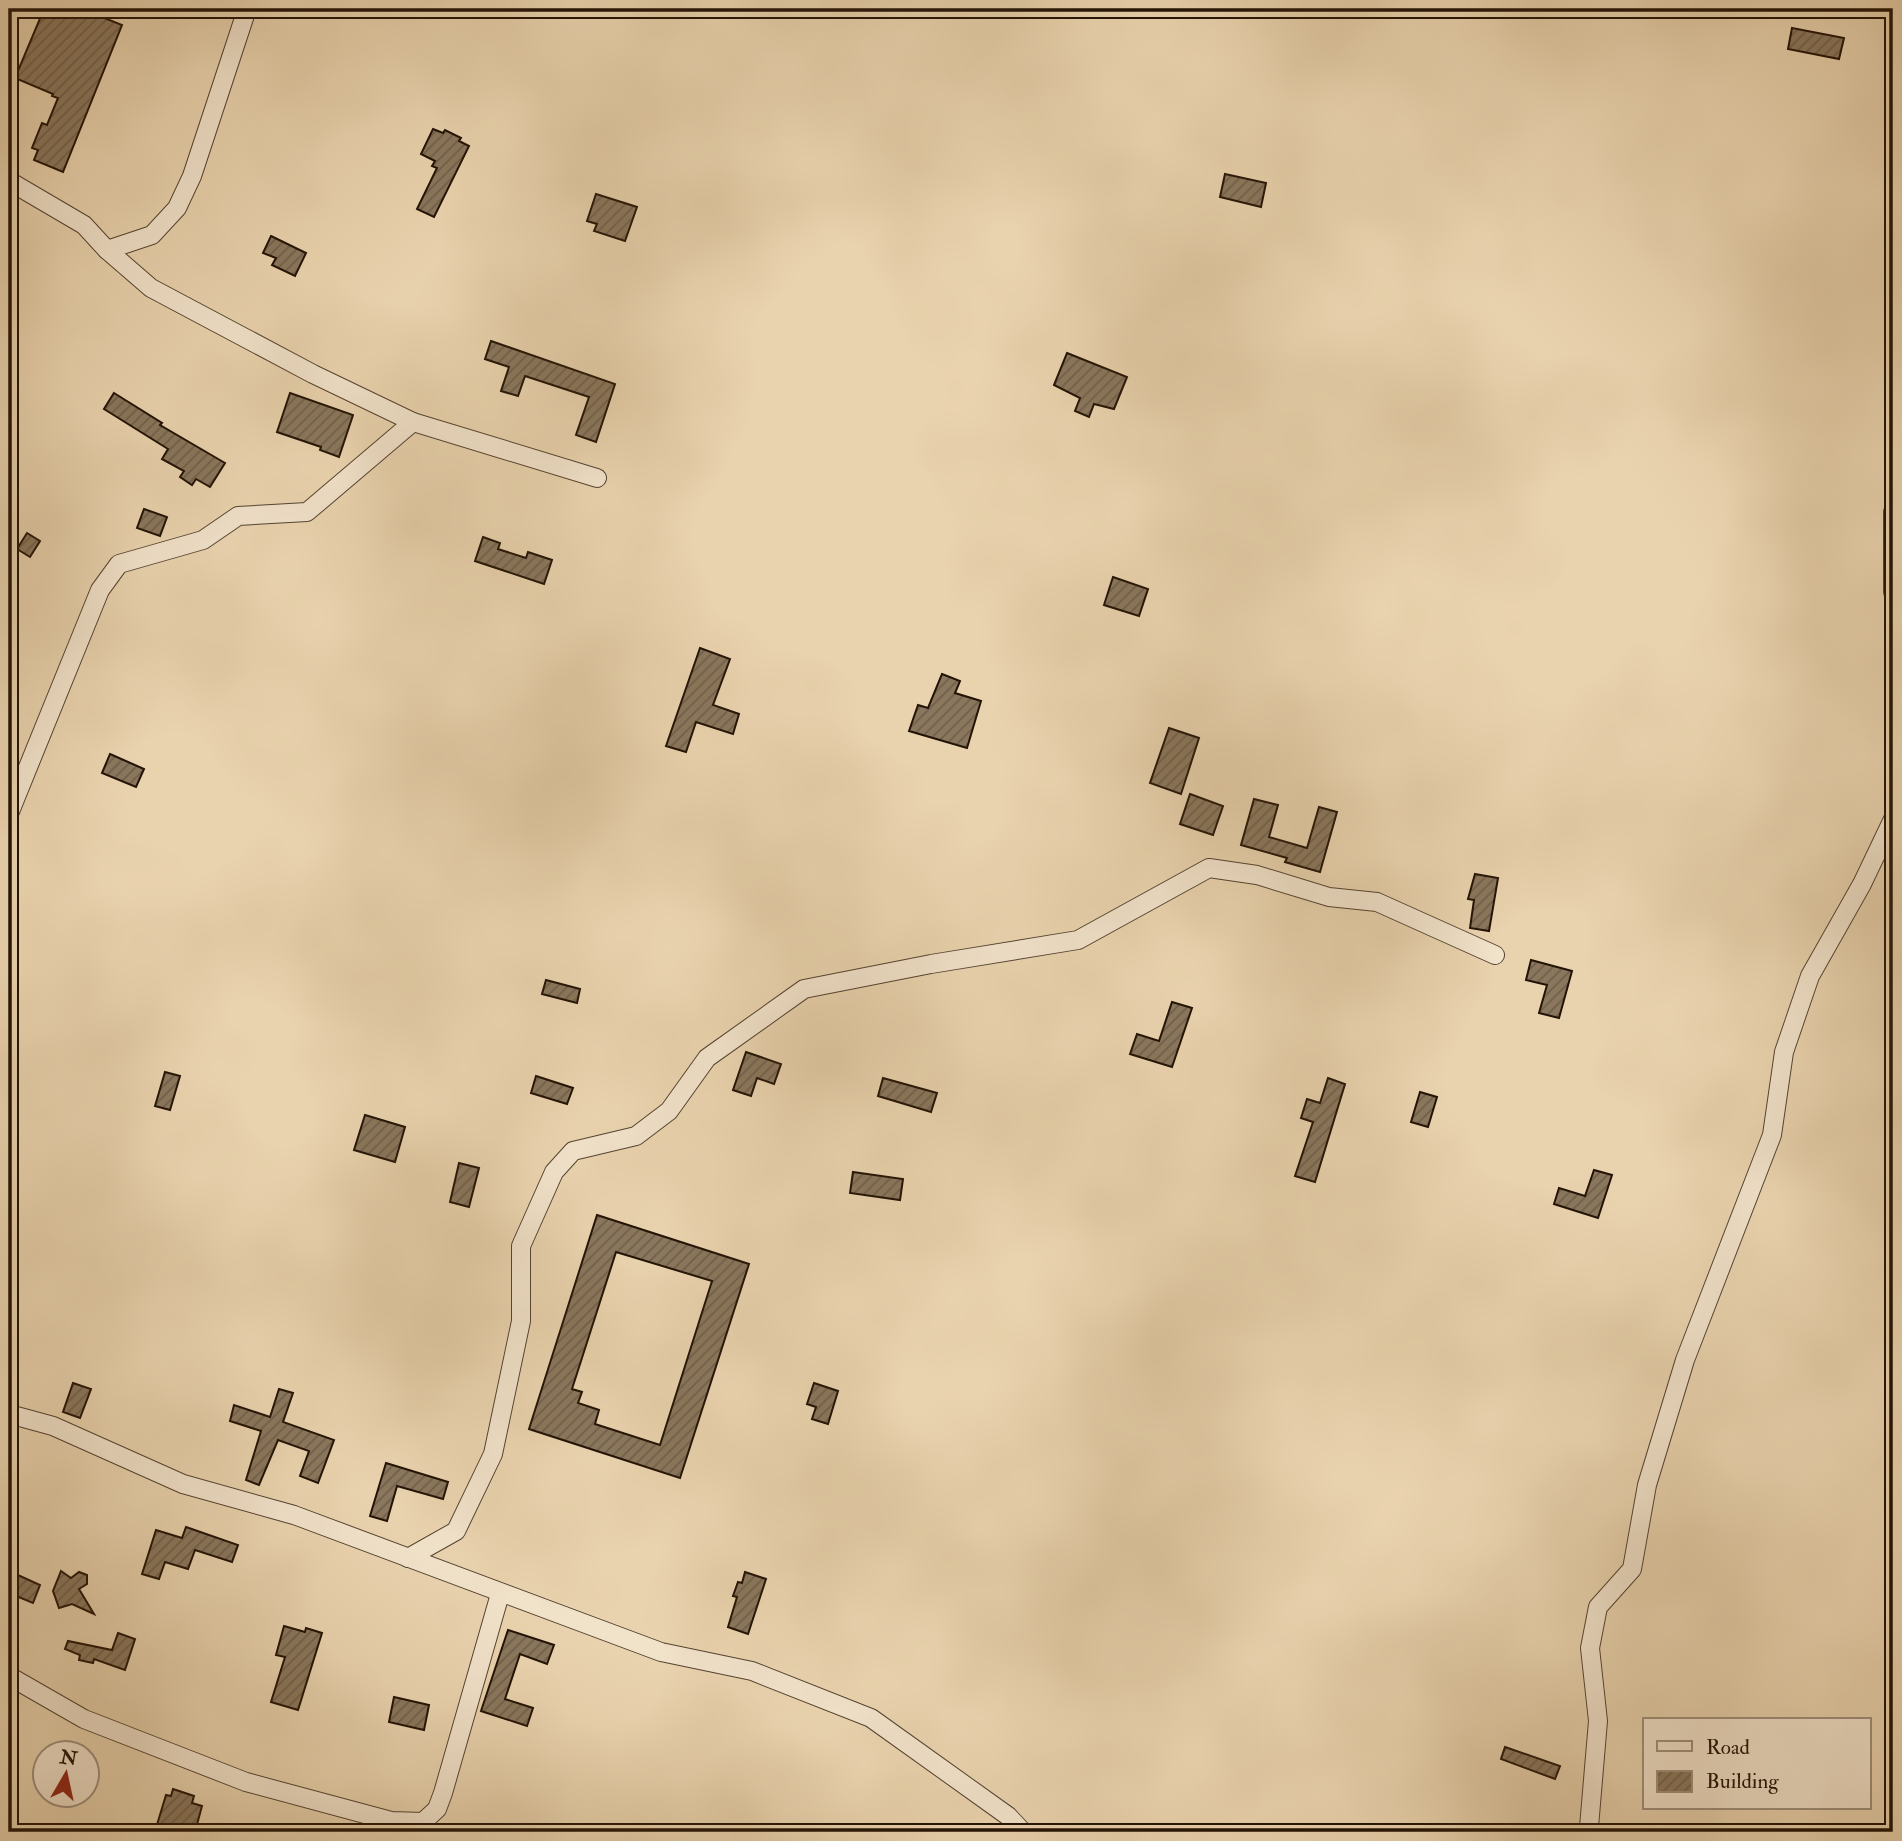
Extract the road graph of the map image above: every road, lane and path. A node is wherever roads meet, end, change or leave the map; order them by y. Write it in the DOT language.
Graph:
graph roads {
  1 [pos="247,9"];
  2 [pos="9,181"];
  3 [pos="107,250"];
  4 [pos="413,422"];
  5 [pos="597,478"];
  6 [pos="1893,512"];
  7 [pos="1893,592"];
  8 [pos="9,814"];
  9 [pos="1893,819"];
  10 [pos="1495,955"];
  11 [pos="9,1414"];
  12 [pos="408,1558"];
  13 [pos="500,1594"];
  14 [pos="9,1676"];
  15 [pos="392,1827"];
  16 [pos="1023,1832"];
  17 [pos="1590,1832"];
  1 -- 3 [label="street"];
  2 -- 3 [label="street"];
  3 -- 4 [label="street"];
  4 -- 5 [label="street"];
  4 -- 8 [label="street"];
  6 -- 7 [label="street"];
  9 -- 17 [label="street"];
  10 -- 12 [label="street"];
  11 -- 12 [label="street"];
  12 -- 13 [label="street"];
  13 -- 15 [label="street"];
  13 -- 16 [label="street"];
  14 -- 15 [label="street"];
}
